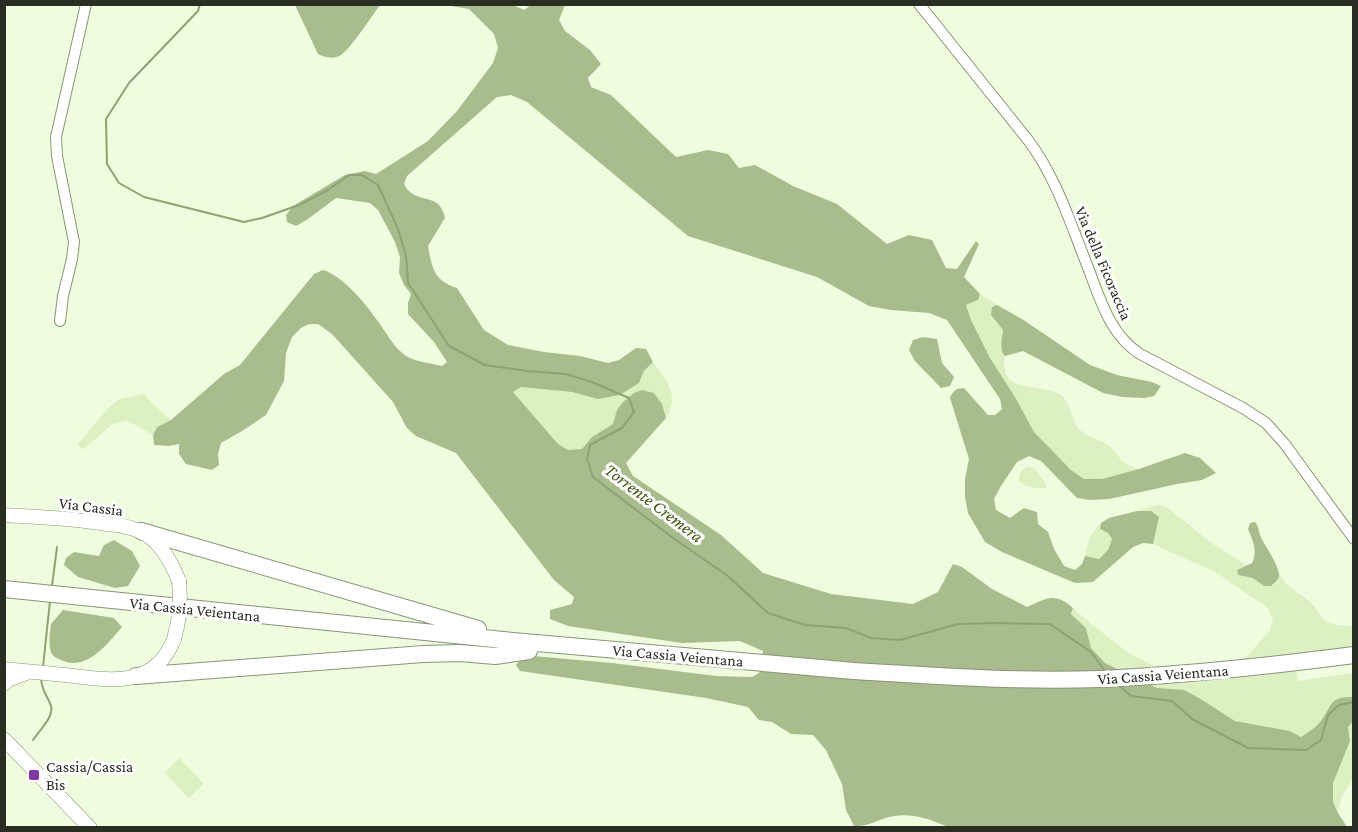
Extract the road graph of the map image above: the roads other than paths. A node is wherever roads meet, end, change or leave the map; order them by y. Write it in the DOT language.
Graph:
graph roads {
  1 [pos="86,4"];
  2 [pos="919,4"];
  3 [pos="60,321"];
  4 [pos="4,515"];
  5 [pos="141,531"];
  6 [pos="1353,539"];
  7 [pos="4,589"];
  8 [pos="45,598"];
  9 [pos="4,599"];
  10 [pos="64,600"];
  11 [pos="571,646"];
  12 [pos="529,651"];
  13 [pos="1353,655"];
  14 [pos="1353,664"];
  15 [pos="753,667"];
  16 [pos="1295,667"];
  17 [pos="4,669"];
  18 [pos="39,672"];
  19 [pos="136,676"];
  20 [pos="4,684"];
  21 [pos="7,739"];
  22 [pos="90,828"];
  1 -- 3 [label="street"];
  2 -- 6 [label="street, Via della Ficoraccia"];
  4 -- 5 [label="main road, Via Cassia"];
  5 -- 11 [label="highway"];
  5 -- 19 [label="main road, Via Cassia, bridge"];
  7 -- 8 [label="highway, Via Cassia Veientana"];
  8 -- 9 [label="highway, Via Cassia Veientana"];
  8 -- 10 [label="highway, Via Cassia Veientana"];
  10 -- 11 [label="highway, Via Cassia Veientana"];
  10 -- 12 [label="highway, Via Cassia Veientana"];
  11 -- 15 [label="highway, Via Cassia Veientana"];
  12 -- 15 [label="highway, Via Cassia Veientana"];
  12 -- 19 [label="highway"];
  13 -- 16 [label="highway, Via Cassia Veientana"];
  14 -- 16 [label="highway, Via Cassia Veientana"];
  15 -- 16 [label="highway, Via Cassia Veientana"];
  17 -- 18 [label="main road, Via Cassia"];
  18 -- 19 [label="main road, Via Cassia"];
  18 -- 20 [label="main road"];
  21 -- 22 [label="main road"];
}
